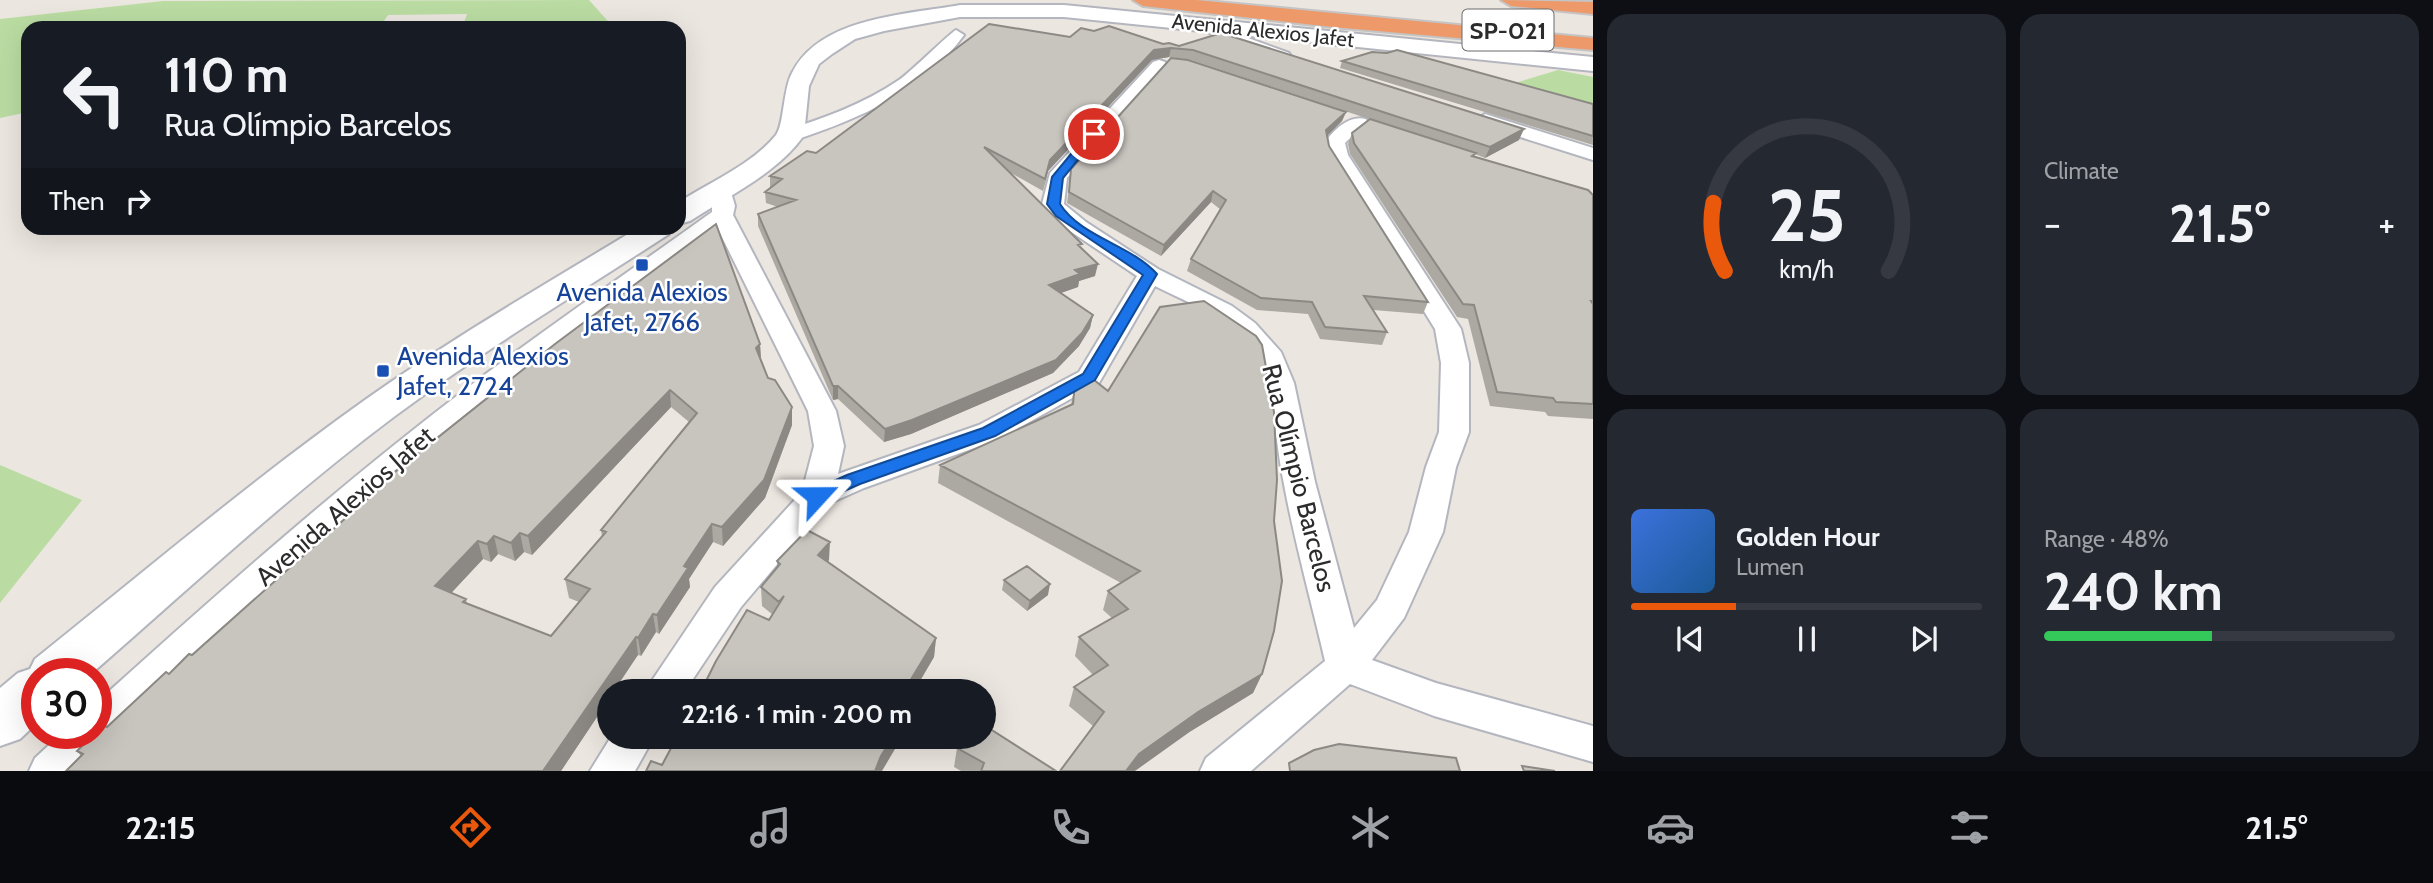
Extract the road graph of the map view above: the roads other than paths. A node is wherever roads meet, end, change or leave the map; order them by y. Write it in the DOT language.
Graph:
graph roads {
  1 [pos="1143,0"];
  2 [pos="1223,0"];
  3 [pos="1503,5"];
  4 [pos="1593,8"];
  5 [pos="1593,19"];
  6 [pos="956,35"];
  7 [pos="1260,38"];
  8 [pos="1593,38"];
  9 [pos="1593,44"];
  10 [pos="1303,64"];
  11 [pos="1593,64"];
  12 [pos="1159,65"];
  13 [pos="1470,116"];
  14 [pos="1359,123"];
  15 [pos="791,135"];
  16 [pos="1593,154"];
  17 [pos="722,202"];
  18 [pos="686,213"];
  19 [pos="686,230"];
  20 [pos="647,235"];
  21 [pos="680,235"];
  22 [pos="1150,274"];
  23 [pos="817,496"];
  24 [pos="73,658"];
  25 [pos="1345,666"];
  26 [pos="672,679"];
  27 [pos="21,703"];
  28 [pos="112,713"];
  29 [pos="0,722"];
  30 [pos="1593,744"];
  31 [pos="73,749"];
  32 [pos="626,749"];
  33 [pos="50,771"];
  34 [pos="611,771"];
  35 [pos="1221,771"];
  1 -- 9 [label="highway"];
  2 -- 8 [label="highway, SP-021"];
  3 -- 4 [label="highway"];
  3 -- 5 [label="highway, SP-021"];
  6 -- 15 [label="street, Avenida Alexios Jafet"];
  7 -- 10 [label="street"];
  7 -- 11 [label="main road, Avenida Alexios Jafet"];
  7 -- 15 [label="main road, Avenida Alexios Jafet"];
  12 -- 22 [label="street, Rua Olímpio Barcelos"];
  13 -- 16 [label="street"];
  14 -- 25 [label="street"];
  15 -- 17 [label="main road, Avenida Alexios Jafet"];
  17 -- 18 [label="main road, Avenida Alexios Jafet"];
  17 -- 19 [label="street, Avenida Alexios Jafet"];
  17 -- 23 [label="street"];
  20 -- 24 [label="main road, Avenida Alexios Jafet"];
  21 -- 28 [label="street, Avenida Alexios Jafet"];
  22 -- 23 [label="street"];
  22 -- 25 [label="street, Rua Olímpio Barcelos"];
  23 -- 26 [label="street"];
  25 -- 30 [label="street"];
  25 -- 35 [label="street"];
  27 -- 29 [label="main road"];
  31 -- 33 [label="street"];
  32 -- 34 [label="street"];
}
